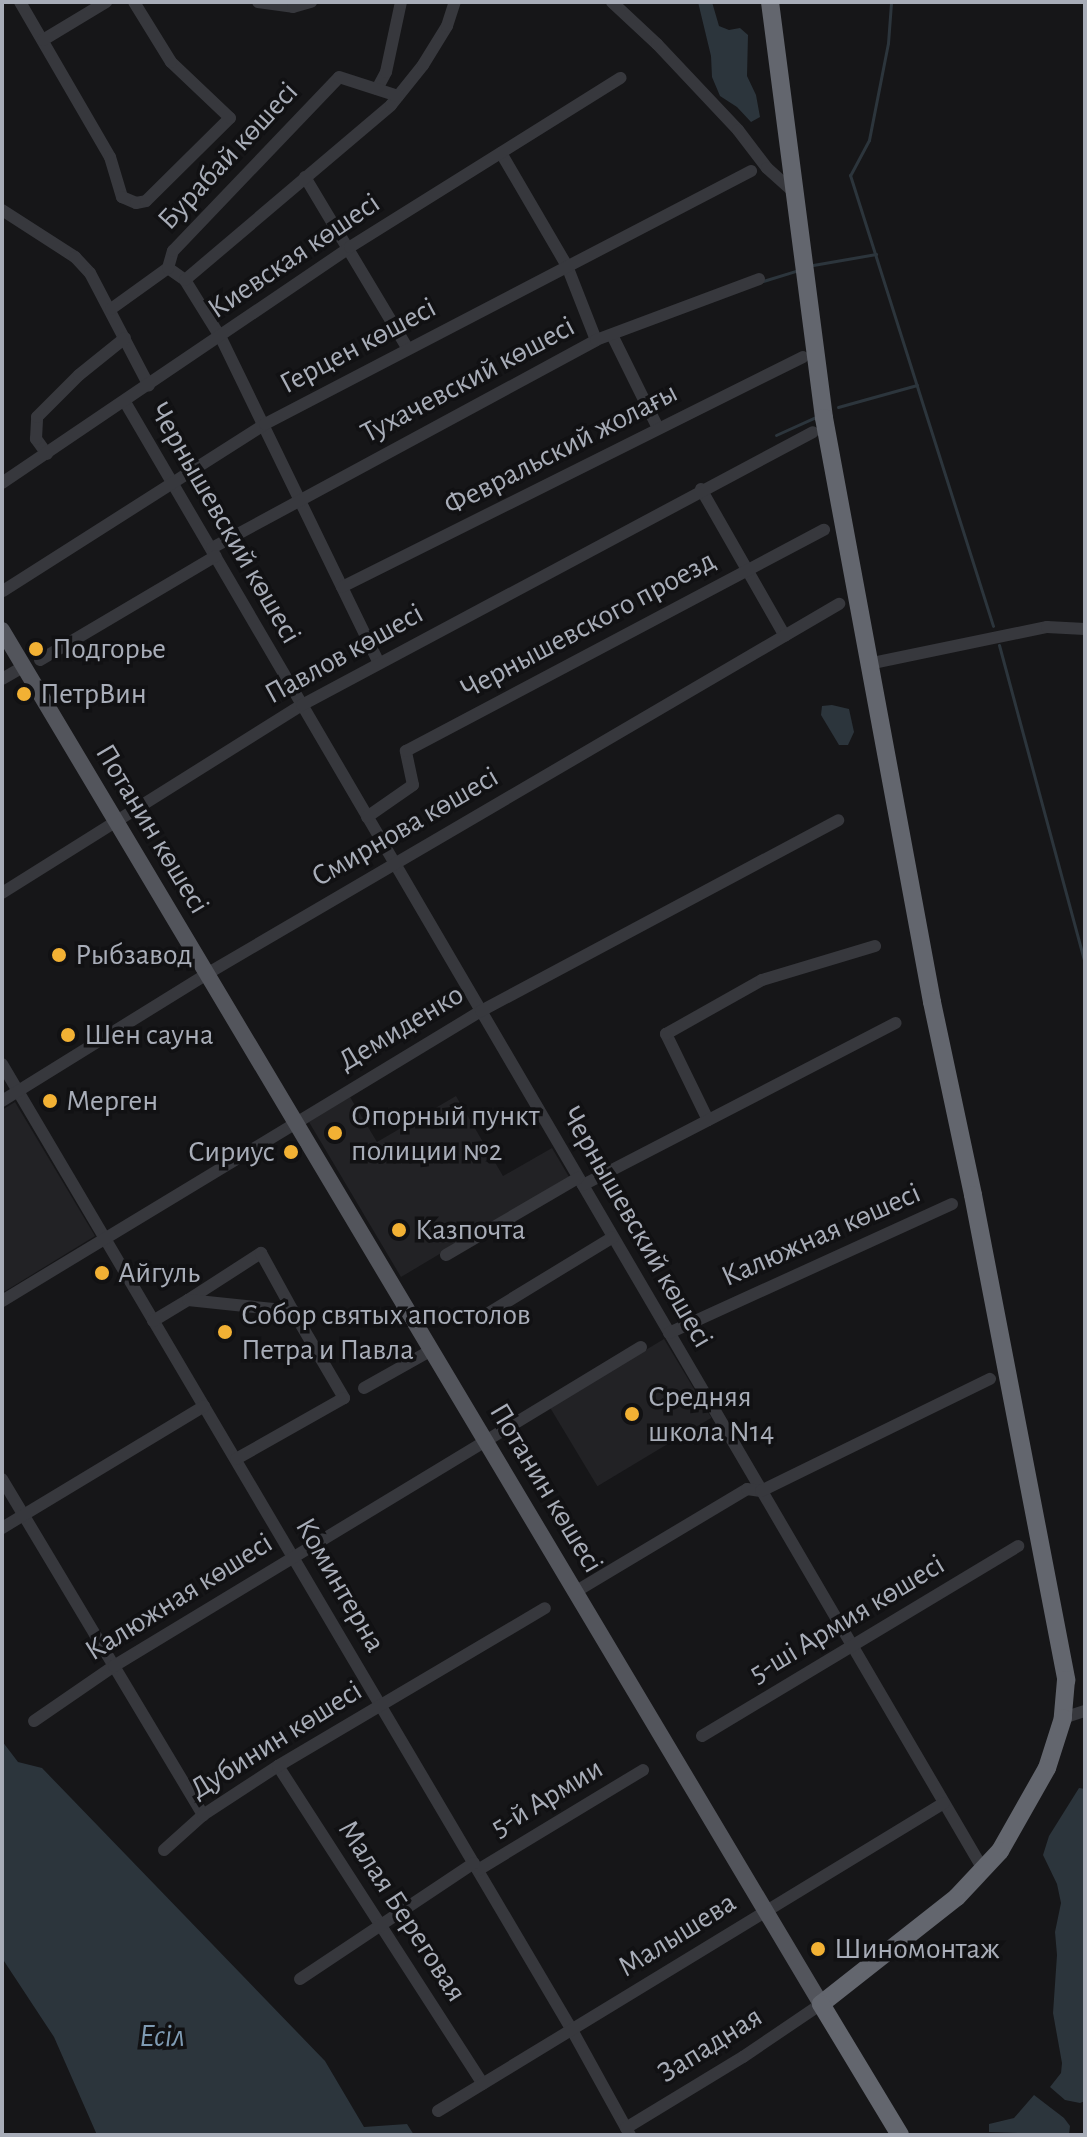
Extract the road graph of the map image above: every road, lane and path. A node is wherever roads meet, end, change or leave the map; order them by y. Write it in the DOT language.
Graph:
graph roads {
  1 [pos="20,2"];
  2 [pos="106,2"];
  3 [pos="134,2"];
  4 [pos="258,2"];
  5 [pos="311,2"];
  6 [pos="401,2"];
  7 [pos="455,2"];
  8 [pos="612,2"];
  9 [pos="770,2"];
  10 [pos="43,40"];
  11 [pos="620,78"];
  12 [pos="377,89"];
  13 [pos="398,96"];
  14 [pos="501,153"];
  15 [pos="751,171"];
  16 [pos="305,177"];
  17 [pos="796,194"];
  18 [pos="2,210"];
  19 [pos="350,247"];
  20 [pos="567,266"];
  21 [pos="168,268"];
  22 [pos="759,279"];
  23 [pos="185,280"];
  24 [pos="111,309"];
  25 [pos="612,335"];
  26 [pos="125,338"];
  27 [pos="221,338"];
  28 [pos="596,340"];
  29 [pos="408,349"];
  30 [pos="803,357"];
  31 [pos="149,386"];
  32 [pos="125,402"];
  33 [pos="820,420"];
  34 [pos="265,424"];
  35 [pos="658,428"];
  36 [pos="47,454"];
  37 [pos="2,483"];
  38 [pos="172,483"];
  39 [pos="701,489"];
  40 [pos="300,501"];
  41 [pos="824,530"];
  42 [pos="214,552"];
  43 [pos="747,570"];
  44 [pos="342,587"];
  45 [pos="3,591"];
  46 [pos="839,604"];
  47 [pos="1085,629"];
  48 [pos="2,630"];
  49 [pos="785,636"];
  50 [pos="40,660"];
  51 [pos="379,663"];
  52 [pos="868,664"];
  53 [pos="23,667"];
  54 [pos="2,679"];
  55 [pos="302,705"];
  56 [pos="367,817"];
  57 [pos="838,820"];
  58 [pos="116,823"];
  59 [pos="394,864"];
  60 [pos="2,893"];
  61 [pos="875,946"];
  62 [pos="205,975"];
  63 [pos="481,1011"];
  64 [pos="896,1023"];
  65 [pos="2,1064"];
  66 [pos="18,1091"];
  67 [pos="2,1101"];
  68 [pos="708,1120"];
  69 [pos="295,1123"];
  70 [pos="581,1182"];
  71 [pos="952,1204"];
  72 [pos="613,1237"];
  73 [pos="105,1238"];
  74 [pos="446,1255"];
  75 [pos="188,1300"];
  76 [pos="2,1301"];
  77 [pos="293,1311"];
  78 [pos="482,1317"];
  79 [pos="153,1321"];
  80 [pos="669,1333"];
  81 [pos="641,1347"];
  82 [pos="430,1351"];
  83 [pos="990,1379"];
  84 [pos="364,1388"];
  85 [pos="204,1406"];
  86 [pos="486,1441"];
  87 [pos="236,1459"];
  88 [pos="2,1479"];
  89 [pos="761,1491"];
  90 [pos="23,1514"];
  91 [pos="2,1528"];
  92 [pos="1018,1546"];
  93 [pos="293,1557"];
  94 [pos="575,1592"];
  95 [pos="545,1608"];
  96 [pos="852,1646"];
  97 [pos="114,1666"];
  98 [pos="380,1705"];
  99 [pos="1085,1711"];
  100 [pos="1063,1718"];
  101 [pos="34,1721"];
  102 [pos="702,1736"];
  103 [pos="278,1766"];
  104 [pos="643,1770"];
  105 [pos="944,1803"];
  106 [pos="203,1815"];
  107 [pos="164,1850"];
  108 [pos="476,1867"];
  109 [pos="984,1871"];
  110 [pos="766,1911"];
  111 [pos="380,1925"];
  112 [pos="300,1979"];
  113 [pos="821,2004"];
  114 [pos="572,2030"];
  115 [pos="483,2084"];
  116 [pos="438,2111"];
  117 [pos="628,2131"];
  118 [pos="900,2135"];
  1 -- 10 [label="street"];
  2 -- 10 [label="street"];
  3 -- 10 [label="street"];
  4 -- 5 [label="street"];
  6 -- 12 [label="street"];
  7 -- 13 [label="street"];
  8 -- 17 [label="street"];
  9 -- 17 [label="highway"];
  11 -- 14 [label="street, Киевская көшесі"];
  12 -- 13 [label="street, Бурабай көшесі"];
  12 -- 21 [label="street, Бурабай көшесі"];
  13 -- 16 [label="street"];
  14 -- 19 [label="street, Киевская көшесі"];
  14 -- 20 [label="street"];
  15 -- 20 [label="street, Герцен көшесі"];
  16 -- 19 [label="street"];
  16 -- 23 [label="street"];
  17 -- 33 [label="highway"];
  18 -- 24 [label="street"];
  19 -- 27 [label="street, Киевская көшесі"];
  19 -- 29 [label="street"];
  20 -- 28 [label="street"];
  20 -- 29 [label="street, Герцен көшесі"];
  21 -- 23 [label="street"];
  21 -- 24 [label="street, Бурабай көшесі"];
  22 -- 25 [label="street, Тухачевский көшесі"];
  23 -- 27 [label="street"];
  24 -- 26 [label="street"];
  25 -- 28 [label="street, Тухачевский көшесі"];
  25 -- 35 [label="street"];
  26 -- 31 [label="street"];
  26 -- 36 [label="street"];
  27 -- 31 [label="street, Киевская көшесі"];
  27 -- 34 [label="street"];
  28 -- 40 [label="street, Тухачевский көшесі"];
  29 -- 34 [label="street, Герцен көшесі"];
  30 -- 35 [label="street, Февральский жолағы"];
  31 -- 32 [label="street, Киевская көшесі"];
  32 -- 36 [label="street, Киевская көшесі"];
  32 -- 38 [label="street, Чернышевский көшесі"];
  33 -- 39 [label="street, Павлов көшесі"];
  33 -- 52 [label="highway"];
  34 -- 38 [label="street, Герцен көшесі"];
  34 -- 40 [label="street"];
  35 -- 44 [label="street, Февральский жолағы"];
  36 -- 37 [label="street, Киевская көшесі"];
  38 -- 42 [label="street, Чернышевский көшесі"];
  38 -- 45 [label="street, Герцен көшесі"];
  39 -- 43 [label="street"];
  39 -- 51 [label="street, Павлов көшесі"];
  40 -- 42 [label="street, Тухачевский көшесі"];
  40 -- 44 [label="street"];
  41 -- 43 [label="street, Чернышевского проезд"];
  42 -- 50 [label="street, Тухачевский көшесі"];
  42 -- 55 [label="street, Чернышевский көшесі"];
  43 -- 49 [label="street"];
  43 -- 56 [label="street, Чернышевского проезд"];
  44 -- 51 [label="street"];
  46 -- 49 [label="street, Смирнова көшесі"];
  47 -- 52 [label="street"];
  48 -- 53 [label="main road, Потанин көшесі"];
  49 -- 59 [label="street, Смирнова көшесі"];
  51 -- 55 [label="street, Павлов көшесі"];
  52 -- 100 [label="highway"];
  53 -- 54 [label="street"];
  53 -- 58 [label="main road, Потанин көшесі"];
  55 -- 56 [label="street, Чернышевский көшесі"];
  55 -- 58 [label="street, Павлов көшесі"];
  56 -- 59 [label="street, Чернышевский көшесі"];
  57 -- 63 [label="street, Демиденко"];
  58 -- 60 [label="street, Павлов көшесі"];
  58 -- 62 [label="main road, Потанин көшесі"];
  59 -- 62 [label="street, Смирнова көшесі"];
  59 -- 63 [label="street, Чернышевский көшесі"];
  61 -- 68 [label="street"];
  62 -- 66 [label="street, Смирнова көшесі"];
  62 -- 69 [label="main road, Потанин көшесі"];
  63 -- 69 [label="street, Демиденко"];
  63 -- 70 [label="street, Чернышевский көшесі"];
  64 -- 68 [label="street"];
  65 -- 66 [label="street, Коминтерна"];
  66 -- 67 [label="street, Смирнова көшесі"];
  66 -- 73 [label="street, Коминтерна"];
  68 -- 70 [label="street"];
  69 -- 73 [label="street, Демиденко"];
  69 -- 82 [label="main road, Потанин көшесі"];
  70 -- 72 [label="street, Чернышевский көшесі"];
  70 -- 74 [label="street"];
  71 -- 80 [label="street, Калюжная көшесі"];
  72 -- 78 [label="street"];
  72 -- 80 [label="street, Чернышевский көшесі"];
  73 -- 76 [label="street, Демиденко"];
  73 -- 79 [label="street, Коминтерна"];
  75 -- 77 [label="street"];
  75 -- 77 [label="street"];
  75 -- 79 [label="street"];
  77 -- 87 [label="street"];
  79 -- 85 [label="street, Коминтерна"];
  80 -- 89 [label="street, Чернышевский көшесі"];
  81 -- 86 [label="street, Калюжная көшесі"];
  82 -- 84 [label="street"];
  82 -- 86 [label="main road, Потанин көшесі"];
  83 -- 89 [label="street"];
  85 -- 87 [label="street, Коминтерна"];
  85 -- 90 [label="street"];
  86 -- 93 [label="street, Калюжная көшесі"];
  86 -- 94 [label="main road, Потанин көшесі"];
  87 -- 93 [label="street, Коминтерна"];
  88 -- 90 [label="street"];
  89 -- 94 [label="street"];
  89 -- 96 [label="street, Чернышевский көшесі"];
  90 -- 91 [label="street"];
  90 -- 97 [label="street"];
  92 -- 96 [label="street, 5-ші Армия көшесі"];
  93 -- 97 [label="street, Калюжная көшесі"];
  93 -- 98 [label="street, Коминтерна"];
  94 -- 110 [label="main road, Потанин көшесі"];
  95 -- 98 [label="street, Дубинин көшесі"];
  96 -- 102 [label="street, 5-ші Армия көшесі"];
  96 -- 105 [label="street, Чернышевский көшесі"];
  97 -- 101 [label="street, Калюжная көшесі"];
  97 -- 106 [label="street"];
  98 -- 103 [label="street, Дубинин көшесі"];
  98 -- 108 [label="street, Коминтерна"];
  99 -- 100 [label="street"];
  100 -- 109 [label="highway"];
  103 -- 106 [label="street, Дубинин көшесі"];
  103 -- 111 [label="street, Малая Береговая"];
  104 -- 108 [label="street, 5-й Армии"];
  105 -- 109 [label="street, Чернышевский көшесі"];
  105 -- 110 [label="street, Малышева"];
  106 -- 107 [label="street, Дубинин көшесі"];
  108 -- 111 [label="street, 5-й Армии"];
  108 -- 114 [label="street, Коминтерна"];
  109 -- 113 [label="highway"];
  110 -- 113 [label="main road, Потанин көшесі"];
  110 -- 114 [label="street, Малышева"];
  111 -- 112 [label="street, 5-й Армии"];
  111 -- 115 [label="street, Малая Береговая"];
  113 -- 117 [label="street, Западная"];
  113 -- 118 [label="highway"];
  114 -- 115 [label="street, Малышева"];
  114 -- 117 [label="street, Коминтерна"];
  115 -- 116 [label="street, Малышева"];
}
